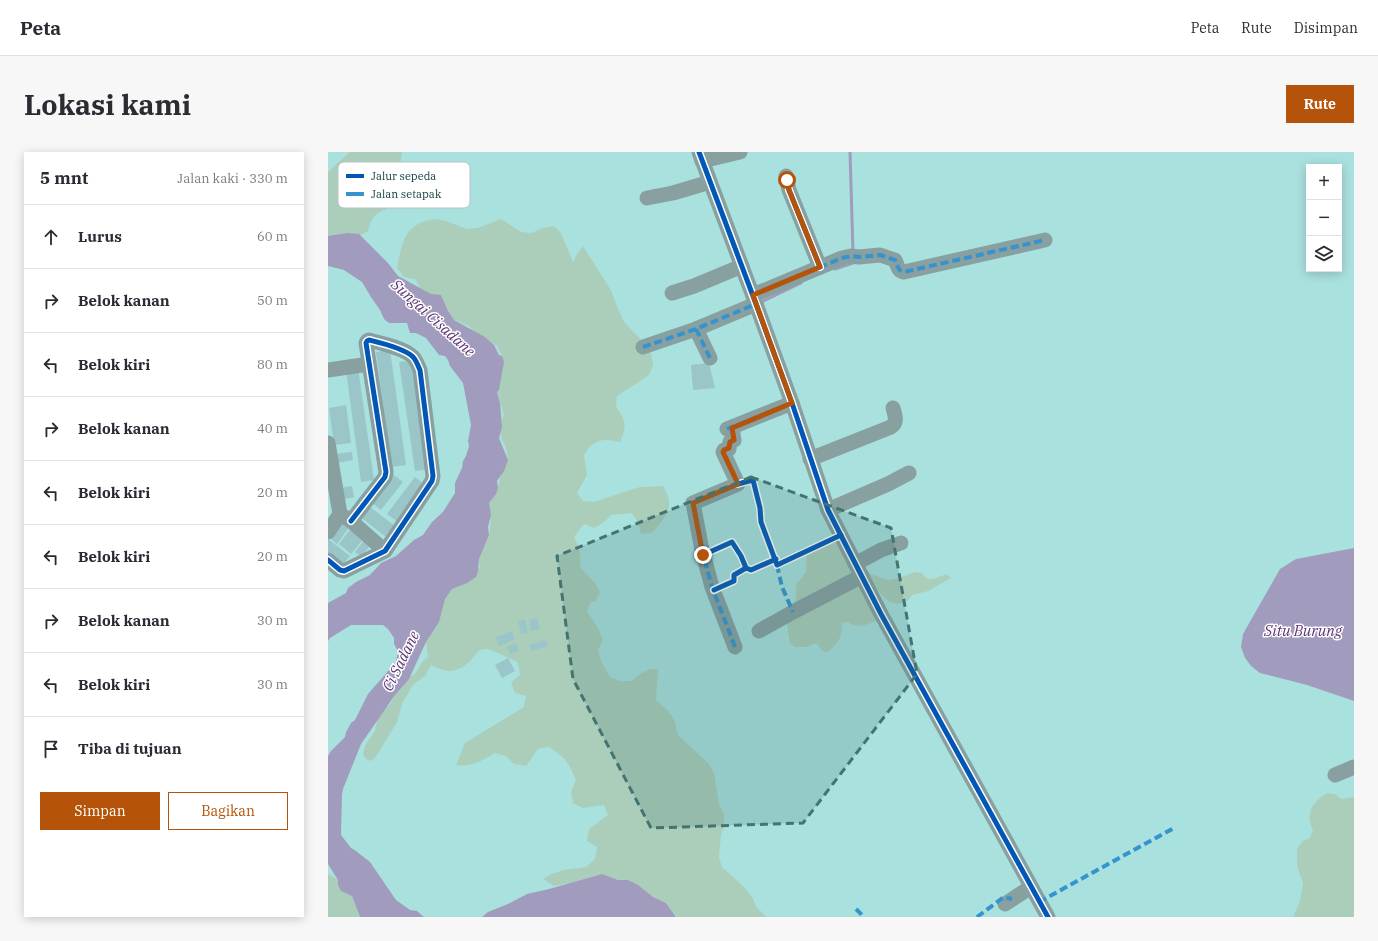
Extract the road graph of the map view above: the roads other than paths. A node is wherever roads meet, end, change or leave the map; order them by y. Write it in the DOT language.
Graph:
graph roads {
  1 [pos="740,152"];
  2 [pos="700,157"];
  3 [pos="786,176"];
  4 [pos="710,182"];
  5 [pos="647,198"];
  6 [pos="1045,240"];
  7 [pos="742,266"];
  8 [pos="820,267"];
  9 [pos="672,293"];
  10 [pos="755,300"];
  11 [pos="696,329"];
  12 [pos="643,347"];
  13 [pos="710,358"];
  14 [pos="369,364"];
  15 [pos="328,370"];
  16 [pos="792,403"];
  17 [pos="893,408"];
  18 [pos="328,443"];
  19 [pos="810,459"];
  20 [pos="909,473"];
  21 [pos="331,474"];
  22 [pos="828,510"];
  23 [pos="346,518"];
  24 [pos="328,532"];
  25 [pos="901,543"];
  26 [pos="385,551"];
  27 [pos="328,560"];
  28 [pos="858,570"];
  29 [pos="759,632"];
  30 [pos="735,648"];
  31 [pos="1354,767"];
  32 [pos="1335,775"];
  33 [pos="1027,889"];
  34 [pos="1005,904"];
  35 [pos="1048,917"];
  1 -- 2 [label="street"];
  2 -- 4 [label="street"];
  3 -- 8 [label="street"];
  4 -- 5 [label="street"];
  4 -- 7 [label="street"];
  6 -- 8 [label="street"];
  7 -- 9 [label="street"];
  7 -- 10 [label="street"];
  8 -- 10 [label="street"];
  10 -- 11 [label="street"];
  10 -- 16 [label="street"];
  11 -- 12 [label="street"];
  11 -- 13 [label="street"];
  14 -- 15 [label="street"];
  14 -- 23 [label="street"];
  14 -- 26 [label="street"];
  16 -- 19 [label="street"];
  16 -- 30 [label="street"];
  17 -- 19 [label="street"];
  18 -- 21 [label="street"];
  19 -- 22 [label="street"];
  20 -- 22 [label="street"];
  21 -- 23 [label="street"];
  22 -- 28 [label="street"];
  23 -- 24 [label="street"];
  23 -- 26 [label="street"];
  25 -- 28 [label="street"];
  26 -- 27 [label="street"];
  28 -- 29 [label="street"];
  28 -- 33 [label="street"];
  31 -- 32 [label="street"];
  33 -- 34 [label="street"];
  33 -- 35 [label="street"];
}
